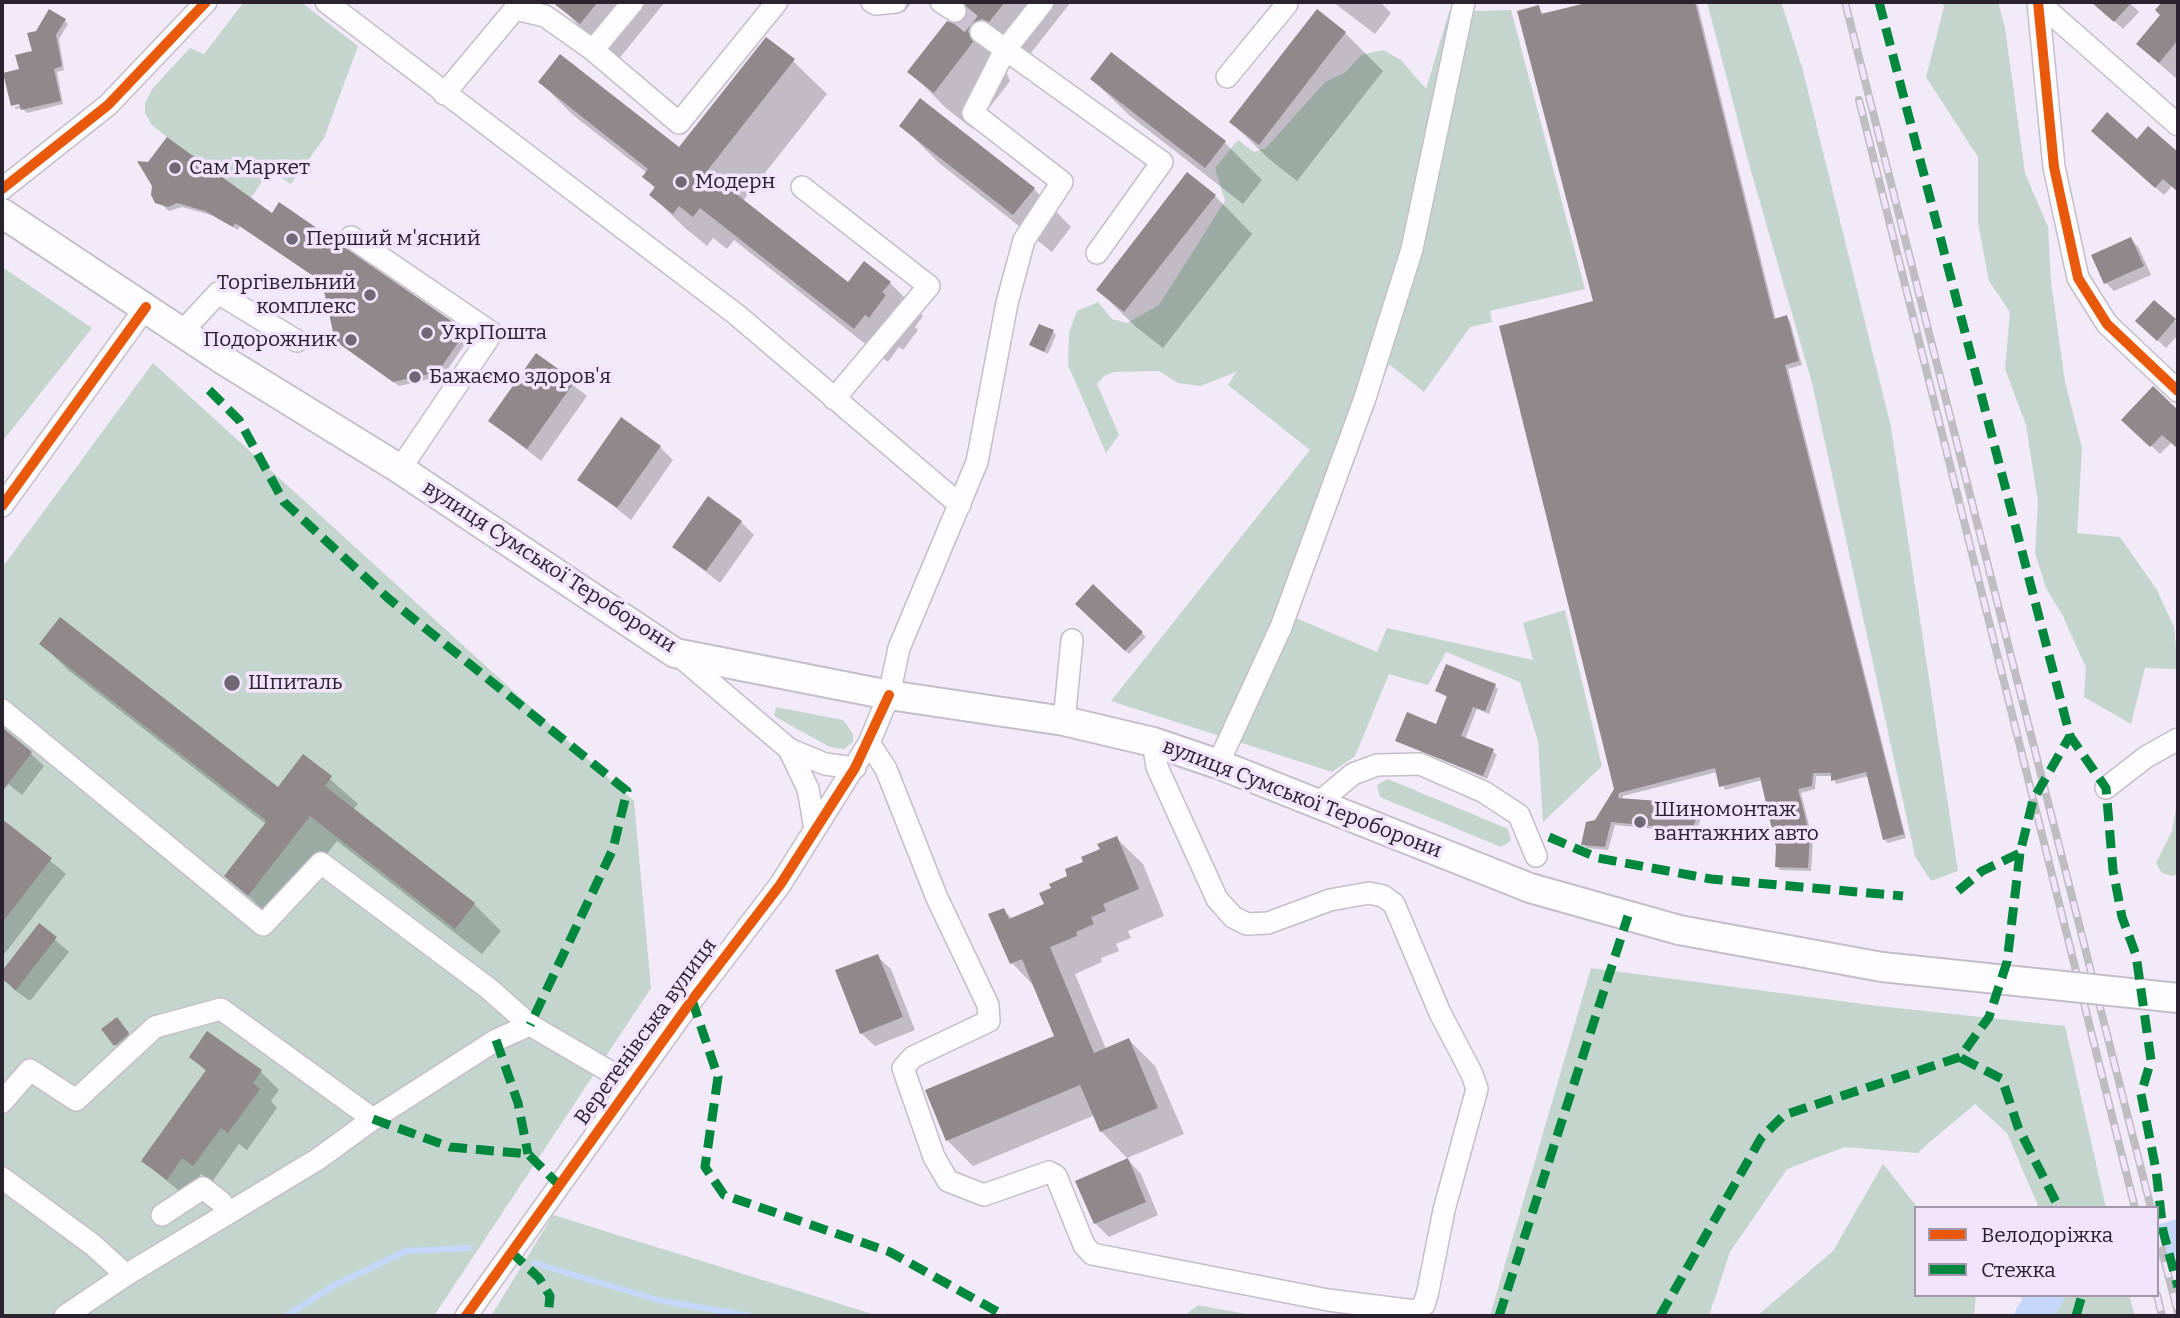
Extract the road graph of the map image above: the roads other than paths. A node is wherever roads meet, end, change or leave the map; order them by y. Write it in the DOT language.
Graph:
graph roads {
  1 [pos="206,2"];
  2 [pos="326,2"];
  3 [pos="633,2"];
  4 [pos="777,2"];
  5 [pos="872,2"];
  6 [pos="896,2"];
  7 [pos="1043,2"];
  8 [pos="1284,2"];
  9 [pos="1464,2"];
  10 [pos="2038,2"];
  11 [pos="981,32"];
  12 [pos="593,50"];
  13 [pos="1005,50"];
  14 [pos="1227,77"];
  15 [pos="444,94"];
  16 [pos="2178,125"];
  17 [pos="802,187"];
  18 [pos="2,189"];
  19 [pos="2,213"];
  20 [pos="351,237"];
  21 [pos="1097,253"];
  22 [pos="146,307"];
  23 [pos="182,332"];
  24 [pos="297,341"];
  25 [pos="2178,391"];
  26 [pos="834,399"];
  27 [pos="400,469"];
  28 [pos="960,505"];
  29 [pos="2,506"];
  30 [pos="1072,640"];
  31 [pos="676,653"];
  32 [pos="889,695"];
  33 [pos="2,710"];
  34 [pos="1064,721"];
  35 [pos="2178,739"];
  36 [pos="1153,742"];
  37 [pos="869,743"];
  38 [pos="789,749"];
  39 [pos="1218,764"];
  40 [pos="855,768"];
  41 [pos="2106,788"];
  42 [pos="1318,803"];
  43 [pos="815,830"];
  44 [pos="1536,856"];
  45 [pos="2178,998"];
  46 [pos="530,1025"];
  47 [pos="631,1084"];
  48 [pos="2,1102"];
  49 [pos="373,1119"];
  50 [pos="2,1178"];
  51 [pos="229,1213"];
  52 [pos="162,1215"];
  53 [pos="126,1275"];
  54 [pos="65,1316"];
  55 [pos="466,1316"];
  1 -- 18 [label="street"];
  2 -- 15 [label="street"];
  3 -- 12 [label="street"];
  4 -- 12 [label="street"];
  5 -- 6 [label="street"];
  7 -- 13 [label="street"];
  8 -- 14 [label="street"];
  9 -- 39 [label="street"];
  10 -- 16 [label="street"];
  10 -- 25 [label="street"];
  11 -- 13 [label="street"];
  12 -- 15 [label="street"];
  13 -- 21 [label="street"];
  13 -- 28 [label="street, Веретенівська вулиця"];
  15 -- 26 [label="street"];
  17 -- 26 [label="street"];
  19 -- 22 [label="main road, вулиця Сумської Тероборони"];
  20 -- 27 [label="street"];
  22 -- 23 [label="main road, вулиця Сумської Тероборони"];
  22 -- 29 [label="street"];
  23 -- 24 [label="street"];
  23 -- 27 [label="main road, вулиця Сумської Тероборони"];
  26 -- 28 [label="street"];
  27 -- 31 [label="main road, вулиця Сумської Тероборони"];
  28 -- 32 [label="street, Веретенівська вулиця"];
  30 -- 34 [label="street"];
  31 -- 32 [label="main road, вулиця Сумської Тероборони"];
  31 -- 38 [label="street"];
  32 -- 34 [label="main road, вулиця Сумської Тероборони"];
  32 -- 37 [label="street, Веретенівська вулиця"];
  33 -- 46 [label="street"];
  34 -- 36 [label="main road, вулиця Сумської Тероборони"];
  35 -- 41 [label="street"];
  36 -- 37 [label="street"];
  36 -- 39 [label="main road, вулиця Сумської Тероборони"];
  37 -- 40 [label="street, Веретенівська вулиця"];
  38 -- 40 [label="street"];
  38 -- 43 [label="street"];
  39 -- 42 [label="main road, вулиця Сумської Тероборони"];
  40 -- 43 [label="street, Веретенівська вулиця"];
  42 -- 44 [label="street"];
  42 -- 45 [label="main road, вулиця Сумської Тероборони, bridge"];
  43 -- 47 [label="street, Веретенівська вулиця"];
  46 -- 47 [label="street"];
  46 -- 49 [label="street"];
  47 -- 55 [label="street, Веретенівська вулиця"];
  48 -- 49 [label="street"];
  49 -- 51 [label="street"];
  50 -- 53 [label="street"];
  51 -- 52 [label="street"];
  51 -- 53 [label="street"];
  53 -- 54 [label="street"];
}
